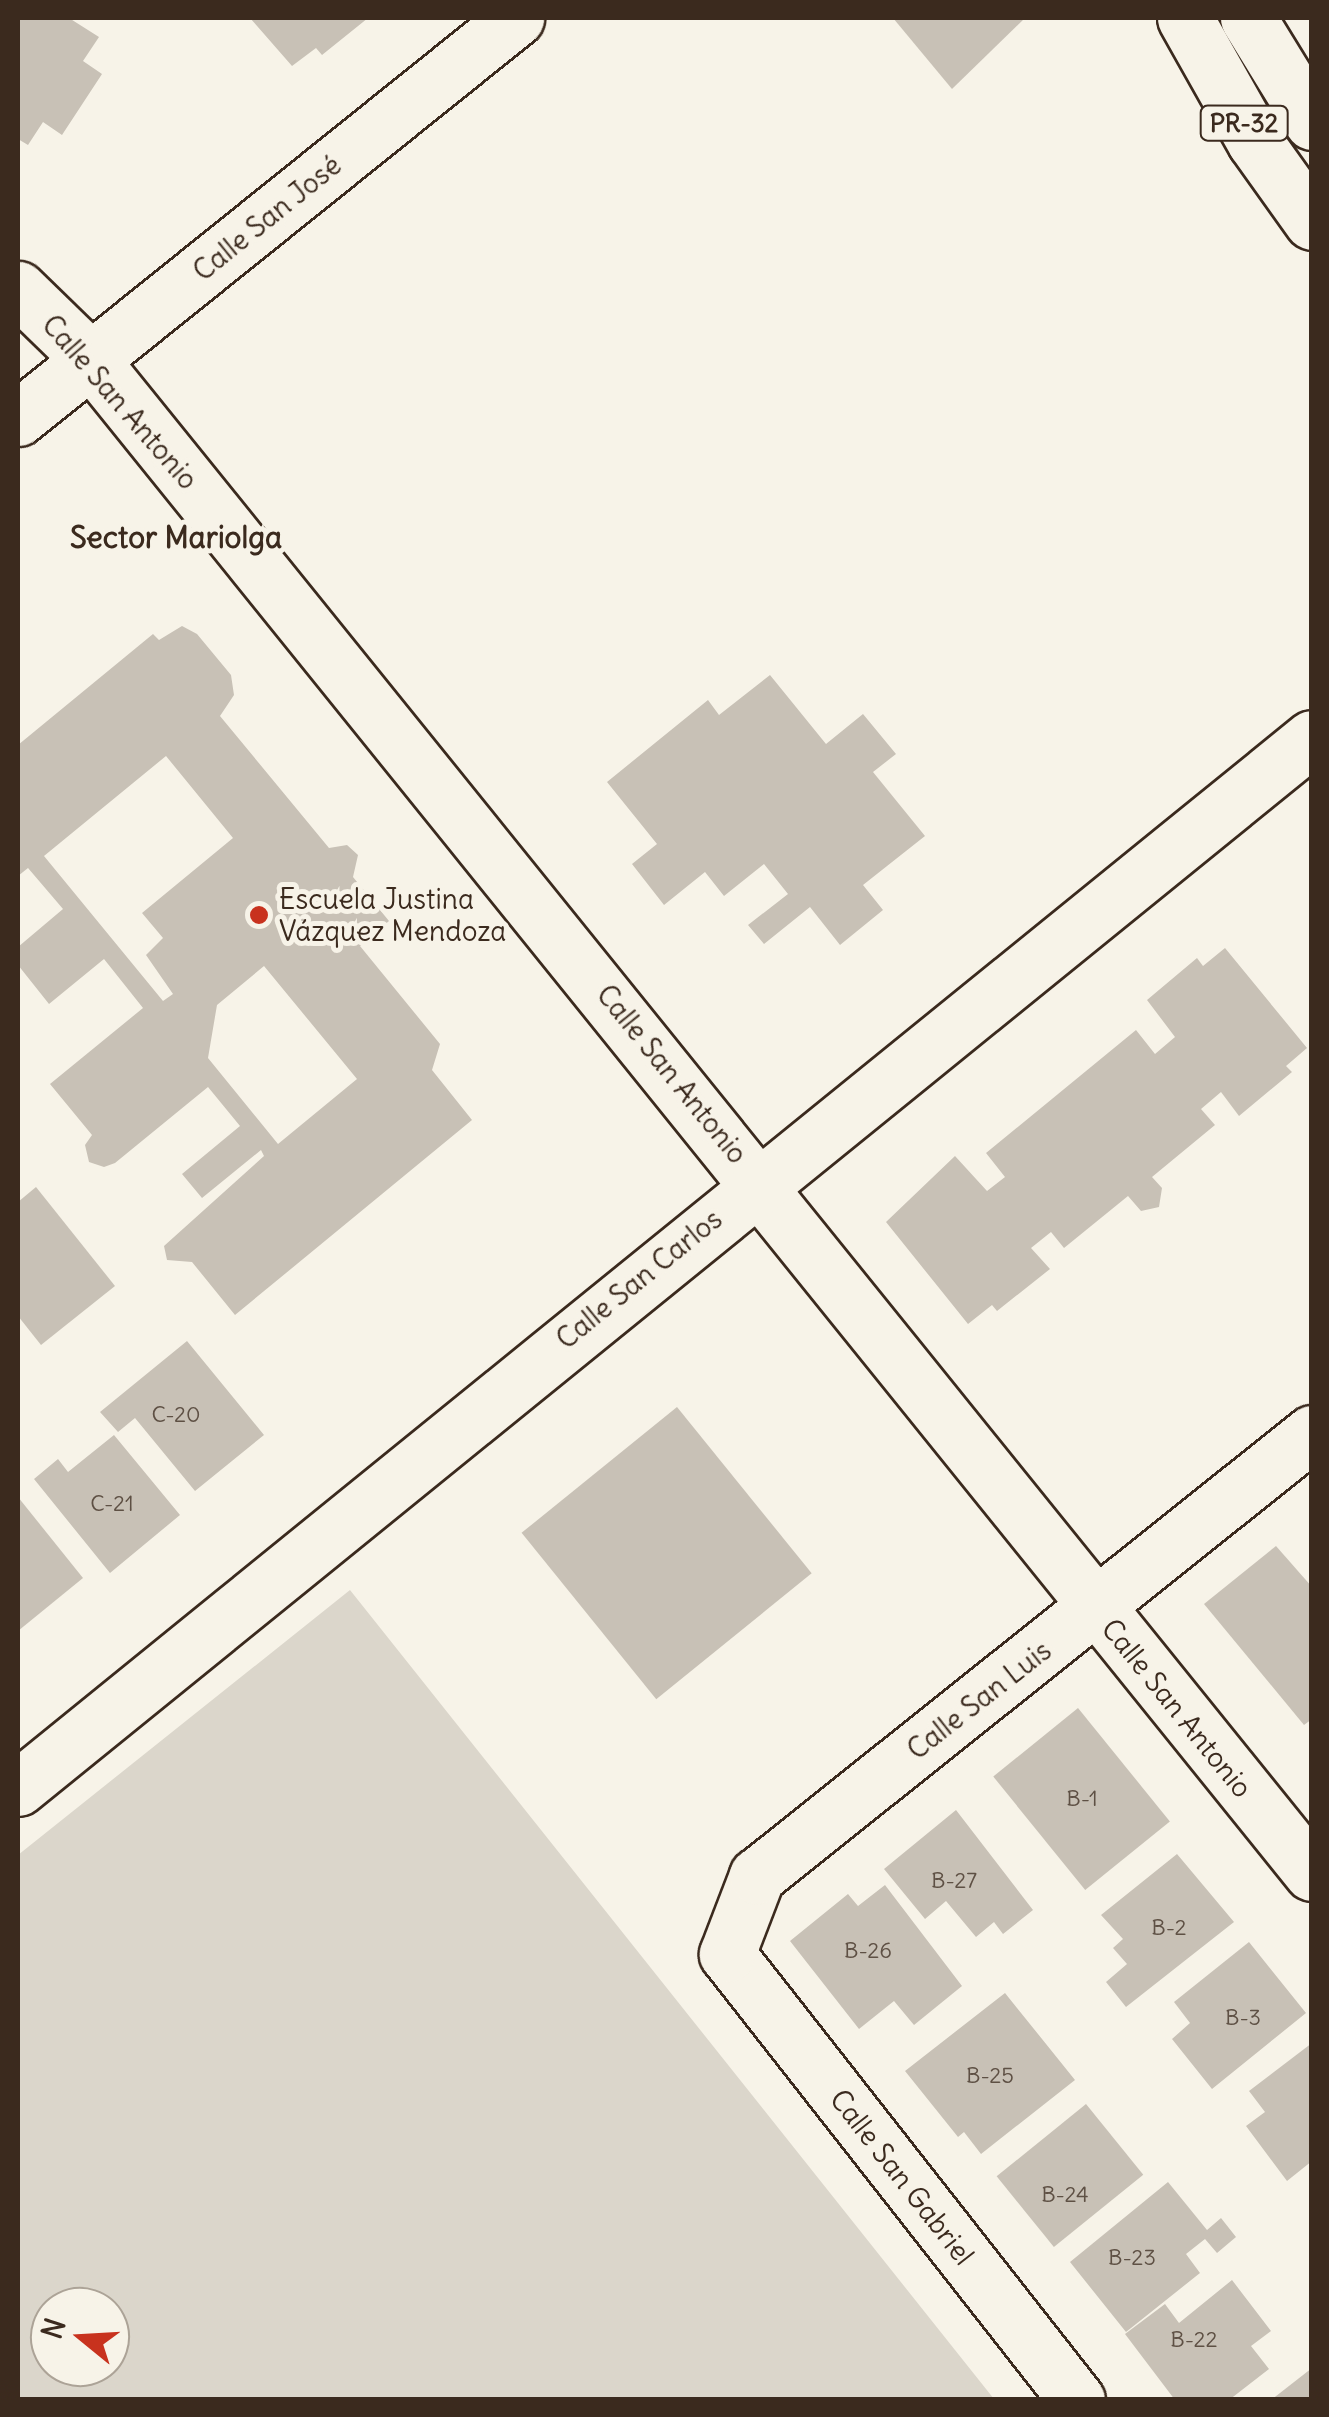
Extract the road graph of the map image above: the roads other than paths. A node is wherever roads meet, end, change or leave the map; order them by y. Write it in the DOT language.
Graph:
graph roads {
  1 [pos="516,18"];
  2 [pos="1186,18"];
  3 [pos="1248,18"];
  4 [pos="1312,122"];
  5 [pos="1312,222"];
  6 [pos="18,289"];
  7 [pos="91,360"];
  8 [pos="18,418"];
  9 [pos="1312,738"];
  10 [pos="759,1180"];
  11 [pos="1312,1433"];
  12 [pos="1094,1608"];
  13 [pos="18,1788"];
  14 [pos="1312,1873"];
  15 [pos="727,1954"];
  16 [pos="1077,2400"];
  1 -- 7 [label="street, Calle San José"];
  2 -- 5 [label="street, PR-32"];
  3 -- 4 [label="street, PR-32"];
  6 -- 7 [label="street, Calle San Antonio"];
  7 -- 8 [label="street, Calle San José"];
  7 -- 10 [label="street, Calle San Antonio"];
  9 -- 10 [label="street, Calle San Carlos"];
  10 -- 12 [label="street, Calle San Antonio"];
  10 -- 13 [label="street, Calle San Carlos"];
  11 -- 12 [label="street, Calle San Luis"];
  12 -- 14 [label="street, Calle San Antonio"];
  12 -- 15 [label="street, Calle San Luis"];
  15 -- 16 [label="street, Calle San Gabriel"];
}
